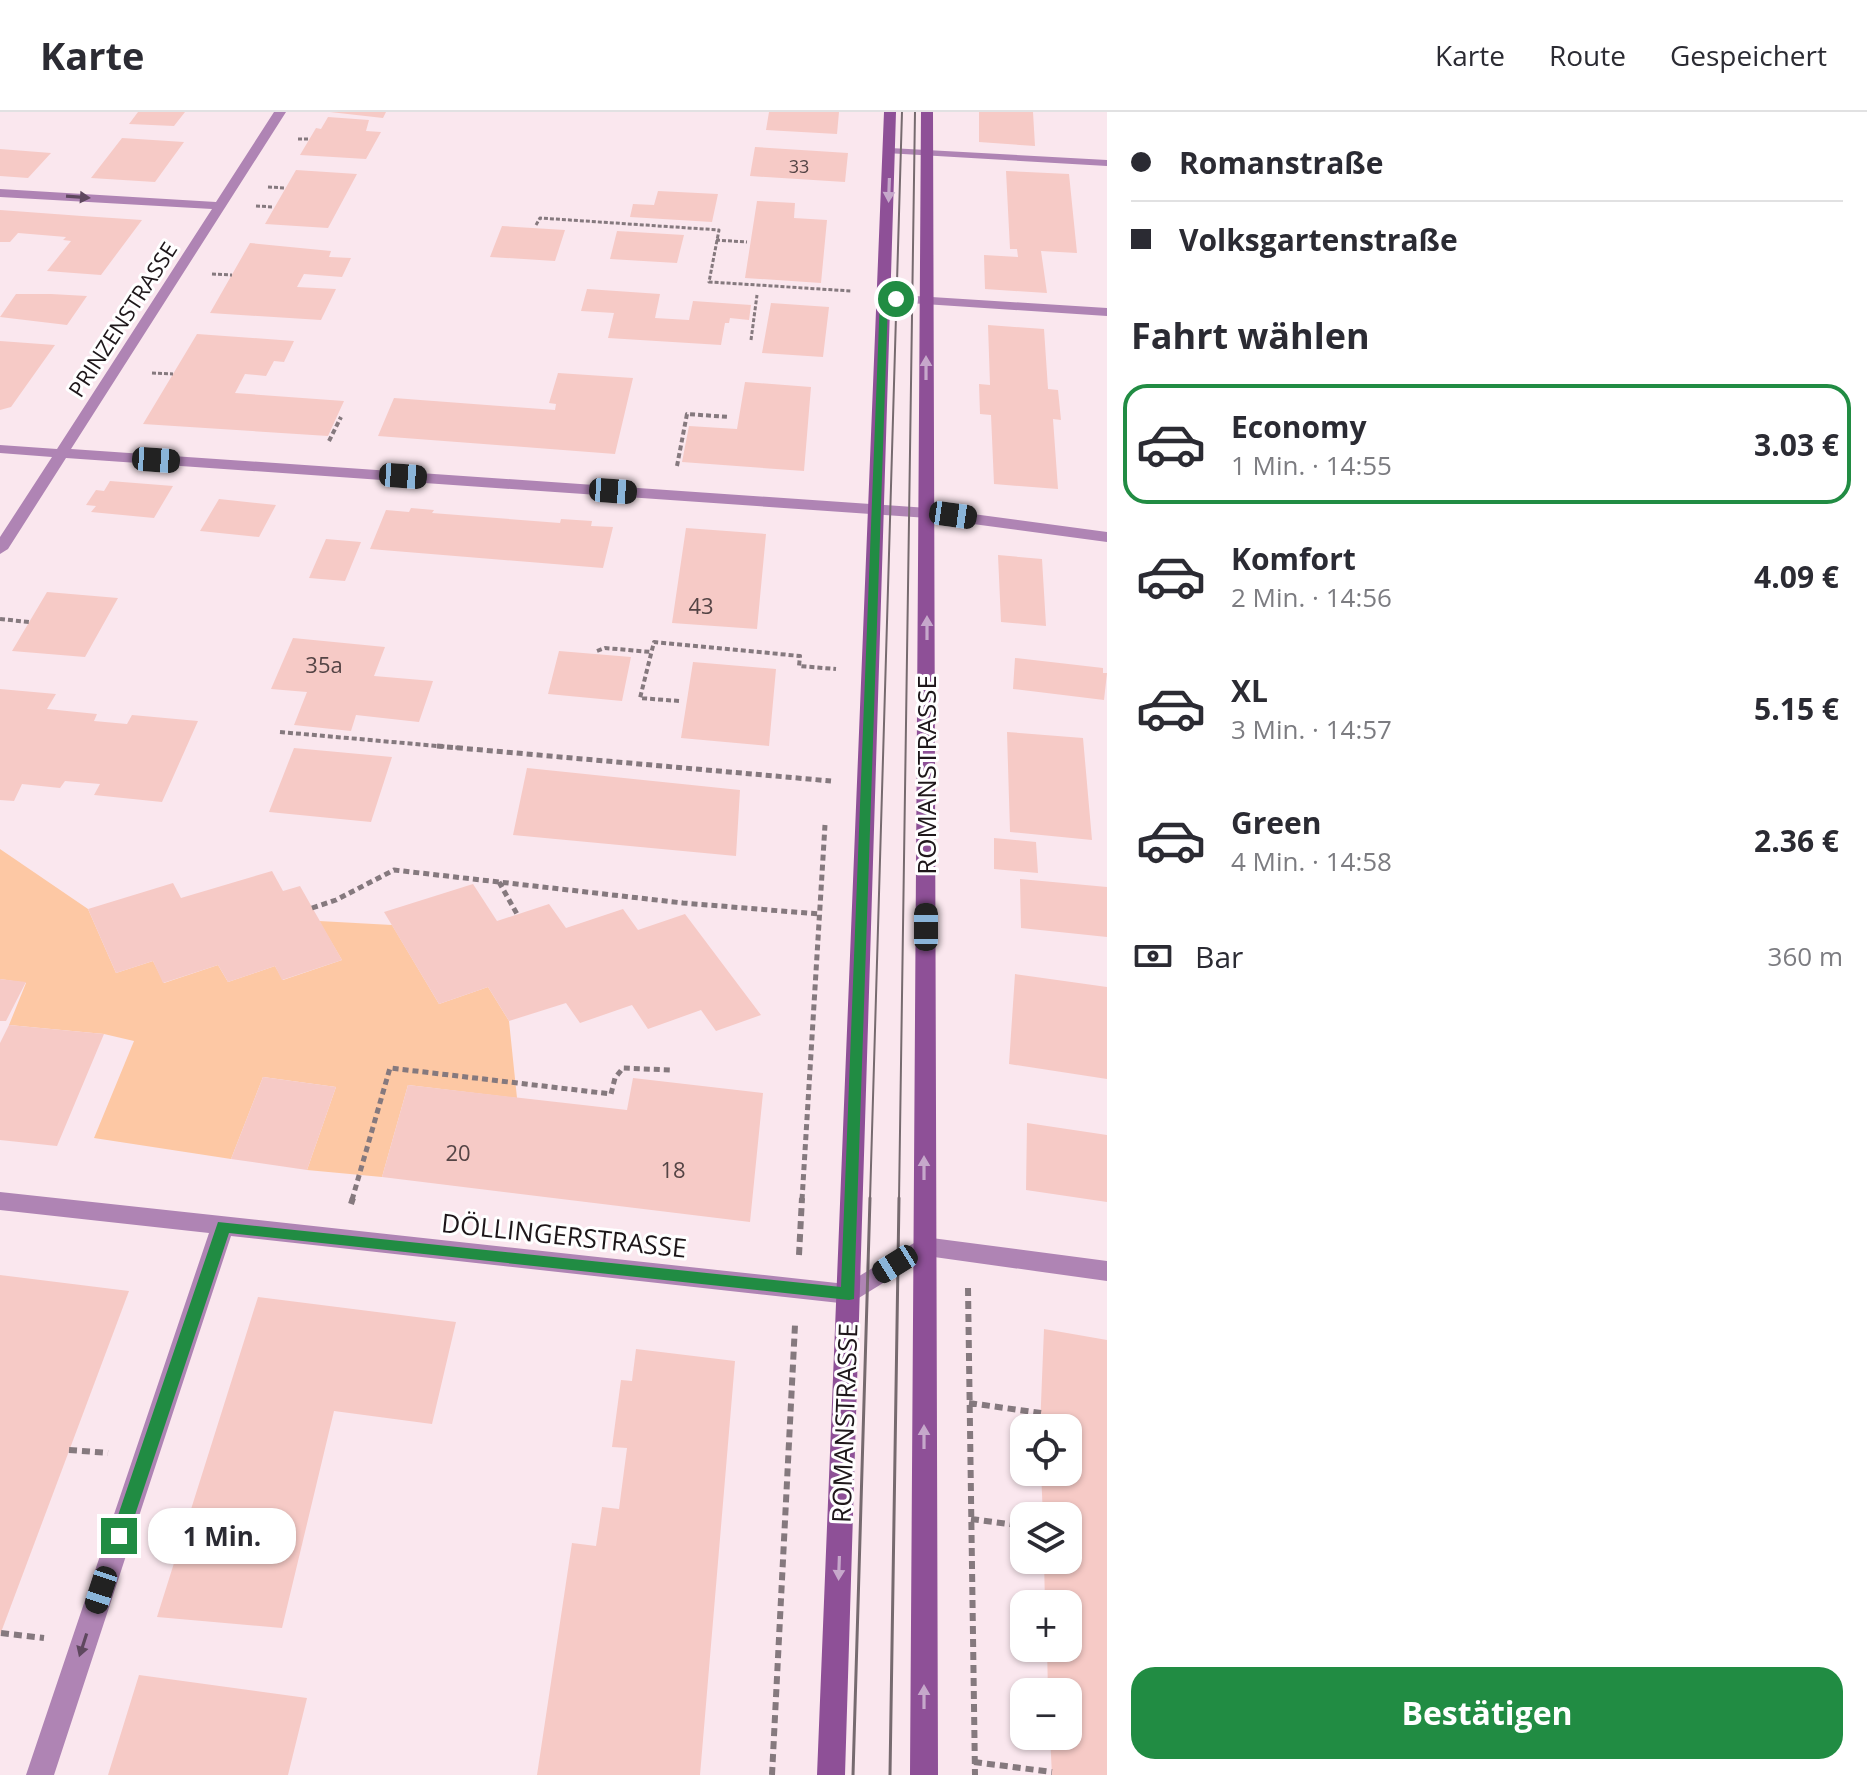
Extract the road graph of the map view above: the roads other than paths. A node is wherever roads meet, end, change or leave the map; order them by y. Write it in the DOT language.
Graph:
graph roads {
  1 [pos="280,112"];
  2 [pos="890,112"];
  3 [pos="927,112"];
  4 [pos="890,151"];
  5 [pos="927,153"];
  6 [pos="1107,163"];
  7 [pos="0,193"];
  8 [pos="221,206"];
  9 [pos="884,298"];
  10 [pos="926,301"];
  11 [pos="1107,312"];
  12 [pos="0,449"];
  13 [pos="61,453"];
  14 [pos="877,509"];
  15 [pos="928,513"];
  16 [pos="1107,537"];
  17 [pos="0,549"];
  18 [pos="0,1201"];
  19 [pos="223,1226"];
  20 [pos="924,1246"];
  21 [pos="1107,1271"];
  22 [pos="849,1294"];
  23 [pos="40,1775"];
  24 [pos="831,1775"];
  25 [pos="924,1775"];
  1 -- 8 [label="street, PRINZENSTRASSE"];
  2 -- 4 [label="main road, ROMANSTRASSE"];
  3 -- 5 [label="main road, ROMANSTRASSE"];
  4 -- 5 [label="street"];
  4 -- 9 [label="main road, ROMANSTRASSE, one-way"];
  5 -- 6 [label="street"];
  5 -- 10 [label="main road, ROMANSTRASSE"];
  7 -- 8 [label="street, one-way"];
  8 -- 13 [label="street, PRINZENSTRASSE"];
  9 -- 10 [label="street"];
  9 -- 14 [label="main road, ROMANSTRASSE"];
  10 -- 11 [label="street"];
  15 -- 10 [label="main road, ROMANSTRASSE, one-way"];
  12 -- 13 [label="street"];
  13 -- 14 [label="street"];
  13 -- 17 [label="street, PRINZENSTRASSE"];
  14 -- 15 [label="street"];
  14 -- 22 [label="main road, ROMANSTRASSE"];
  15 -- 16 [label="street"];
  20 -- 15 [label="main road, ROMANSTRASSE, one-way"];
  18 -- 19 [label="street, DÖLLINGERSTRASSE"];
  19 -- 22 [label="street, DÖLLINGERSTRASSE"];
  19 -- 23 [label="street, one-way"];
  20 -- 21 [label="street"];
  20 -- 22 [label="street"];
  25 -- 20 [label="main road, ROMANSTRASSE, one-way"];
  22 -- 24 [label="main road, ROMANSTRASSE, one-way"];
}
